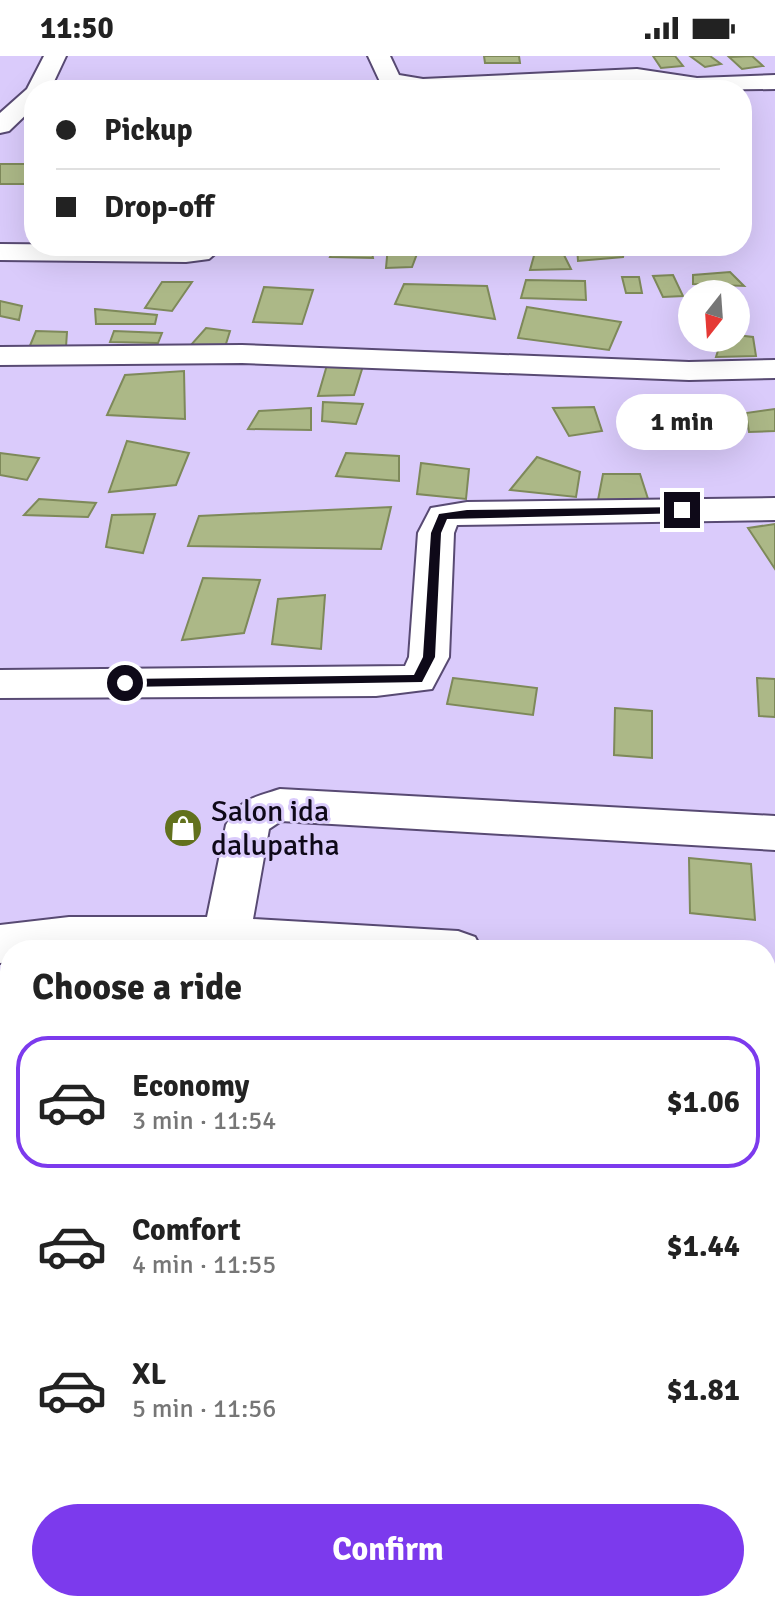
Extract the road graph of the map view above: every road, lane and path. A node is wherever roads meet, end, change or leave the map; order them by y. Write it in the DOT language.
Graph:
graph roads {
  1 [pos="55,56"];
  2 [pos="379,56"];
  3 [pos="42,80"];
  4 [pos="390,80"];
  5 [pos="551,80"];
  6 [pos="664,80"];
  7 [pos="775,82"];
  8 [pos="752,83"];
  9 [pos="24,103"];
  10 [pos="0,126"];
  11 [pos="0,252"];
  12 [pos="24,252"];
  13 [pos="0,356"];
  14 [pos="775,369"];
  15 [pos="775,509"];
  16 [pos="0,684"];
  17 [pos="775,833"];
  18 [pos="227,936"];
  19 [pos="136,940"];
  20 [pos="293,940"];
  1 -- 3 [label="street"];
  2 -- 4 [label="street"];
  5 -- 6 [label="street"];
  7 -- 8 [label="street"];
  9 -- 10 [label="street"];
  11 -- 12 [label="street"];
  13 -- 14 [label="street"];
  15 -- 16 [label="street"];
  17 -- 18 [label="street"];
  18 -- 19 [label="street"];
  18 -- 20 [label="street"];
}
